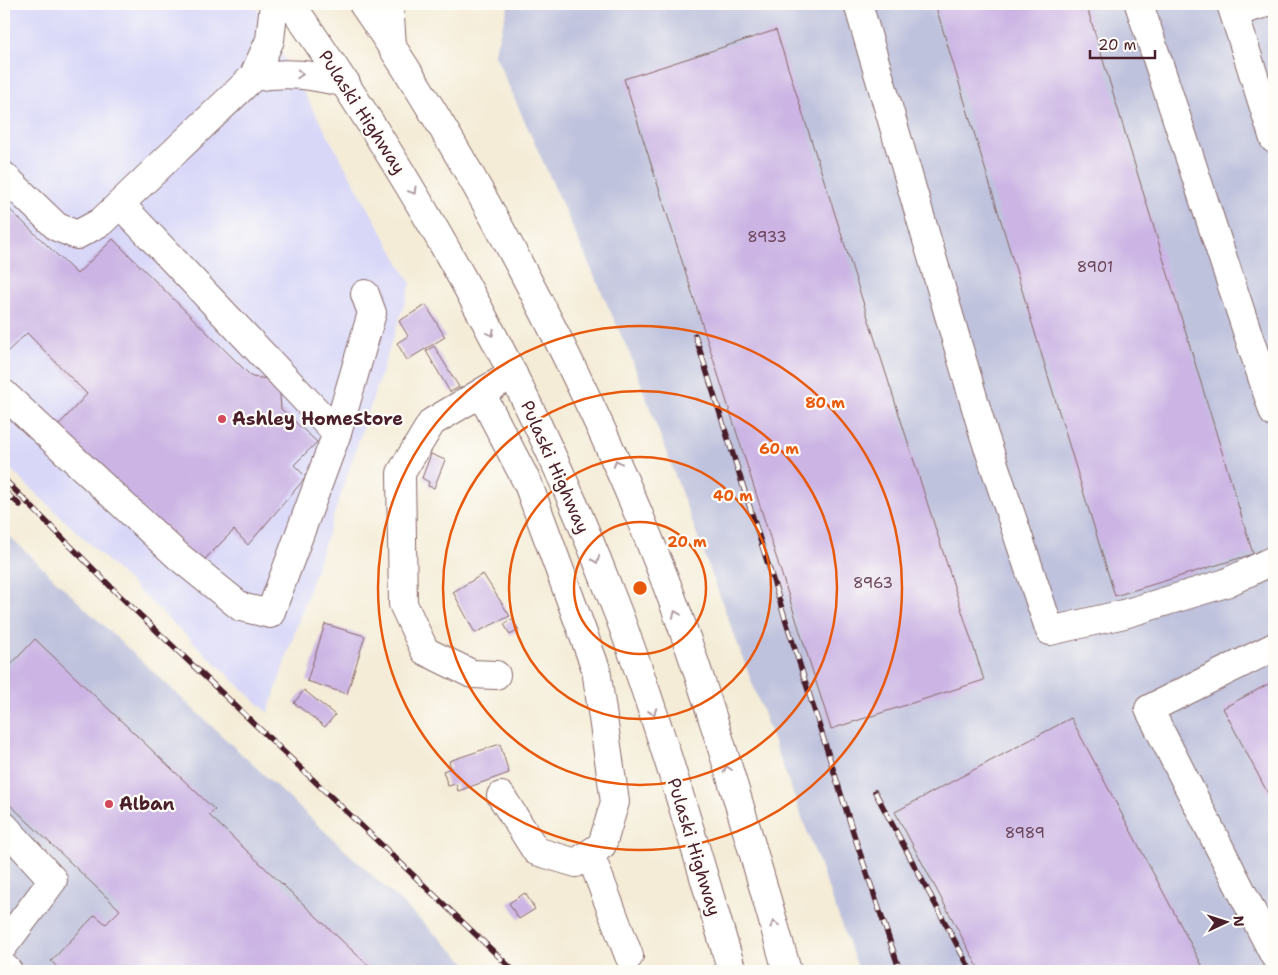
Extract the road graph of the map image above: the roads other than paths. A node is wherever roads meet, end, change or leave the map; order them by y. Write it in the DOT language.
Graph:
graph roads {
  1 [pos="274,4"];
  2 [pos="291,4"];
  3 [pos="363,4"];
  4 [pos="389,4"];
  5 [pos="858,4"];
  6 [pos="1139,4"];
  7 [pos="1263,4"];
  8 [pos="1232,8"];
  9 [pos="392,45"];
  10 [pos="253,77"];
  11 [pos="346,83"];
  12 [pos="1273,133"];
  13 [pos="4,176"];
  14 [pos="120,204"];
  15 [pos="366,294"];
  16 [pos="513,374"];
  17 [pos="481,393"];
  18 [pos="4,394"];
  19 [pos="1274,413"];
  20 [pos="337,433"];
  21 [pos="1274,560"];
  22 [pos="1274,647"];
  23 [pos="496,674"];
  24 [pos="501,796"];
  25 [pos="4,826"];
  26 [pos="590,854"];
  27 [pos="7,935"];
  28 [pos="1274,955"];
  29 [pos="629,956"];
  30 [pos="4,967"];
  31 [pos="8,971"];
  32 [pos="732,971"];
  33 [pos="787,971"];
  1 -- 10 [label="main road"];
  2 -- 11 [label="main road, Pulaski Highway"];
  3 -- 9 [label="main road"];
  4 -- 9 [label="main road"];
  5 -- 21 [label="main road"];
  6 -- 19 [label="main road"];
  7 -- 8 [label="main road"];
  8 -- 12 [label="main road"];
  33 -- 9 [label="main road, one-way"];
  10 -- 11 [label="main road, one-way"];
  10 -- 14 [label="main road"];
  11 -- 16 [label="main road, Pulaski Highway, one-way"];
  13 -- 14 [label="main road"];
  14 -- 20 [label="main road"];
  15 -- 20 [label="main road"];
  16 -- 17 [label="main road"];
  16 -- 32 [label="main road, Pulaski Highway, one-way"];
  17 -- 23 [label="main road"];
  17 -- 26 [label="main road"];
  18 -- 20 [label="main road"];
  22 -- 28 [label="main road"];
  24 -- 26 [label="main road"];
  25 -- 27 [label="main road"];
  26 -- 29 [label="main road"];
  30 -- 31 [label="main road"];
}
